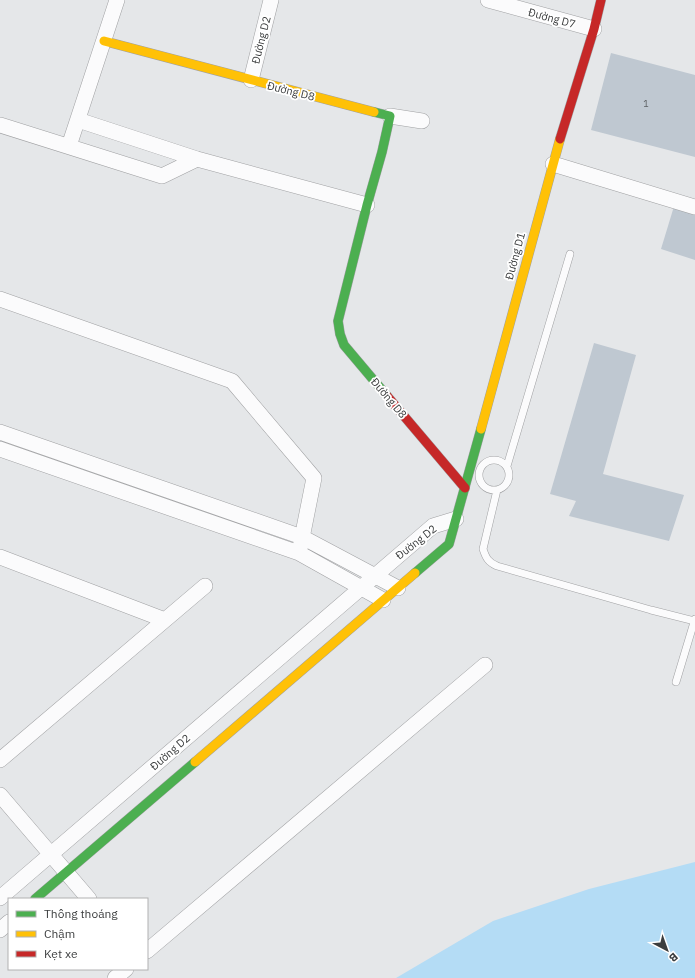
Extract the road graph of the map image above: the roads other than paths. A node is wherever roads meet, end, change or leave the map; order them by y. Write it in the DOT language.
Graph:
graph roads {
  1 [pos="117,0"];
  2 [pos="271,0"];
  3 [pos="488,0"];
  4 [pos="598,1"];
  5 [pos="594,29"];
  6 [pos="104,41"];
  7 [pos="251,80"];
  8 [pos="390,116"];
  9 [pos="78,120"];
  10 [pos="422,121"];
  11 [pos="0,125"];
  12 [pos="69,146"];
  13 [pos="197,159"];
  14 [pos="552,164"];
  15 [pos="367,205"];
  16 [pos="695,207"];
  17 [pos="570,254"];
  18 [pos="0,299"];
  19 [pos="0,432"];
  20 [pos="0,449"];
  21 [pos="507,466"];
  22 [pos="470,470"];
  23 [pos="479,472"];
  24 [pos="465,488"];
  25 [pos="497,490"];
  26 [pos="456,518"];
  27 [pos="302,537"];
  28 [pos="299,553"];
  29 [pos="0,557"];
  30 [pos="374,576"];
  31 [pos="205,586"];
  32 [pos="361,588"];
  33 [pos="398,588"];
  34 [pos="383,600"];
  35 [pos="165,620"];
  36 [pos="695,620"];
  37 [pos="485,665"];
  38 [pos="676,682"];
  39 [pos="0,760"];
  40 [pos="0,796"];
  41 [pos="50,854"];
  42 [pos="66,872"];
  43 [pos="0,898"];
  44 [pos="36,898"];
  45 [pos="88,898"];
  46 [pos="8,923"];
  47 [pos="0,930"];
  48 [pos="148,950"];
  49 [pos="125,970"];
  50 [pos="115,978"];
  1 -- 6 [label="street"];
  2 -- 7 [label="street, Đường D2"];
  3 -- 5 [label="street, Đường D7"];
  4 -- 5 [label="street, Đường D1"];
  5 -- 14 [label="street, Đường D1"];
  6 -- 7 [label="street, Đường D8"];
  6 -- 9 [label="street"];
  7 -- 8 [label="street, Đường D8"];
  8 -- 10 [label="street"];
  8 -- 15 [label="street, Đường D8"];
  9 -- 12 [label="street"];
  9 -- 13 [label="street"];
  11 -- 12 [label="street"];
  12 -- 13 [label="street"];
  13 -- 15 [label="street"];
  14 -- 16 [label="street"];
  14 -- 22 [label="street, Đường D1"];
  15 -- 24 [label="street, Đường D8"];
  17 -- 21 [label="lane"];
  18 -- 27 [label="street"];
  19 -- 27 [label="street"];
  20 -- 28 [label="street"];
  21 -- 23 [label="lane"];
  21 -- 25 [label="lane"];
  22 -- 23 [label="lane"];
  22 -- 24 [label="street, Đường D1"];
  23 -- 25 [label="lane"];
  24 -- 26 [label="street, Đường D1"];
  25 -- 36 [label="lane"];
  26 -- 30 [label="street, Đường D2"];
  26 -- 33 [label="street, Đường D2"];
  27 -- 28 [label="street"];
  27 -- 30 [label="street"];
  28 -- 32 [label="street"];
  29 -- 35 [label="street"];
  30 -- 32 [label="street, Đường D2"];
  30 -- 33 [label="street"];
  31 -- 35 [label="street"];
  32 -- 34 [label="street"];
  32 -- 41 [label="street, Đường D2"];
  33 -- 34 [label="street, Đường D2"];
  34 -- 42 [label="street, Đường D2"];
  35 -- 39 [label="street"];
  36 -- 38 [label="lane"];
  37 -- 48 [label="street"];
  40 -- 41 [label="street"];
  41 -- 42 [label="street"];
  41 -- 43 [label="street, Đường D2"];
  42 -- 44 [label="street, Đường D2"];
  42 -- 45 [label="street"];
  46 -- 47 [label="street"];
  49 -- 50 [label="street"];
}
